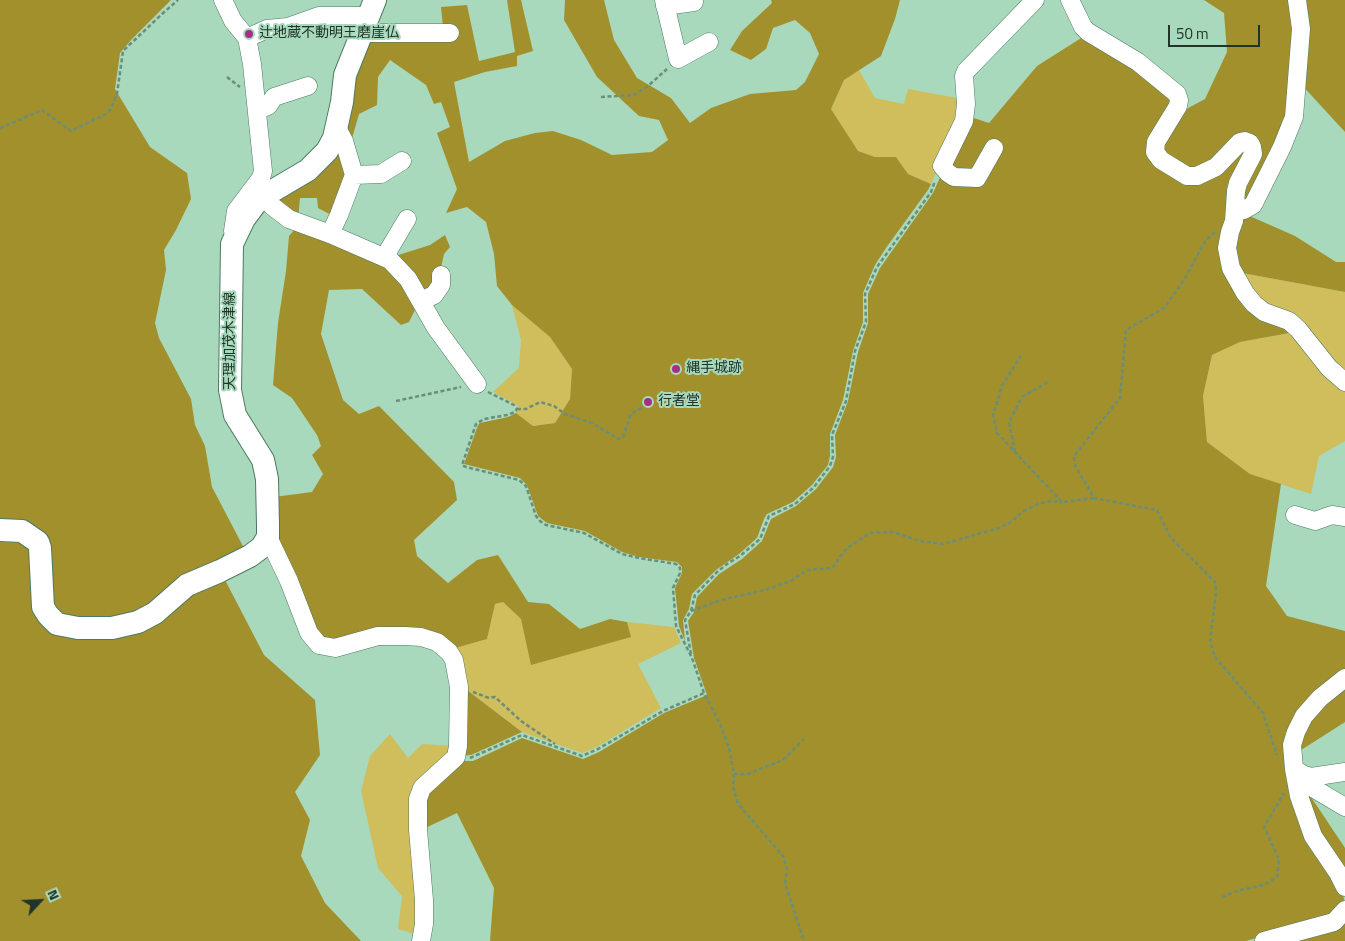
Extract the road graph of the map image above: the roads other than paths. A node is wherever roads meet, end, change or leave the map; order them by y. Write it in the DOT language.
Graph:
graph roads {
  1 [pos="223,0"];
  2 [pos="1035,0"];
  3 [pos="1070,0"];
  4 [pos="1297,0"];
  5 [pos="694,2"];
  6 [pos="664,3"];
  7 [pos="369,16"];
  8 [pos="450,33"];
  9 [pos="247,38"];
  10 [pos="709,42"];
  11 [pos="308,86"];
  12 [pos="257,110"];
  13 [pos="336,126"];
  14 [pos="994,148"];
  15 [pos="402,161"];
  16 [pos="354,175"];
  17 [pos="264,196"];
  18 [pos="1235,211"];
  19 [pos="407,219"];
  20 [pos="330,234"];
  21 [pos="232,244"];
  22 [pos="385,256"];
  23 [pos="442,275"];
  24 [pos="421,301"];
  25 [pos="1345,382"];
  26 [pos="477,384"];
  27 [pos="1295,515"];
  28 [pos="1345,517"];
  29 [pos="0,530"];
  30 [pos="268,537"];
  31 [pos="1345,678"];
  32 [pos="1292,768"];
  33 [pos="1345,772"];
  34 [pos="1345,807"];
  35 [pos="1345,887"];
  36 [pos="1345,910"];
  37 [pos="420,941"];
  38 [pos="1264,941"];
  1 -- 9 [label="street"];
  2 -- 14 [label="street"];
  3 -- 18 [label="street"];
  4 -- 18 [label="street"];
  5 -- 6 [label="street"];
  6 -- 10 [label="street"];
  7 -- 8 [label="street"];
  7 -- 9 [label="street"];
  7 -- 13 [label="main road, 天理加茂木津線"];
  9 -- 12 [label="street"];
  11 -- 12 [label="street"];
  12 -- 21 [label="street"];
  13 -- 16 [label="street"];
  13 -- 17 [label="main road, 天理加茂木津線"];
  15 -- 16 [label="street"];
  16 -- 20 [label="street"];
  17 -- 20 [label="street"];
  17 -- 21 [label="main road, 天理加茂木津線"];
  18 -- 25 [label="street"];
  19 -- 22 [label="street"];
  20 -- 22 [label="street"];
  21 -- 30 [label="main road, 天理加茂木津線"];
  22 -- 24 [label="street"];
  23 -- 24 [label="street"];
  24 -- 26 [label="street"];
  27 -- 28 [label="street"];
  29 -- 30 [label="main road"];
  30 -- 37 [label="street"];
  31 -- 32 [label="street"];
  32 -- 33 [label="street"];
  32 -- 34 [label="street"];
  32 -- 35 [label="street"];
  36 -- 38 [label="street"];
}
